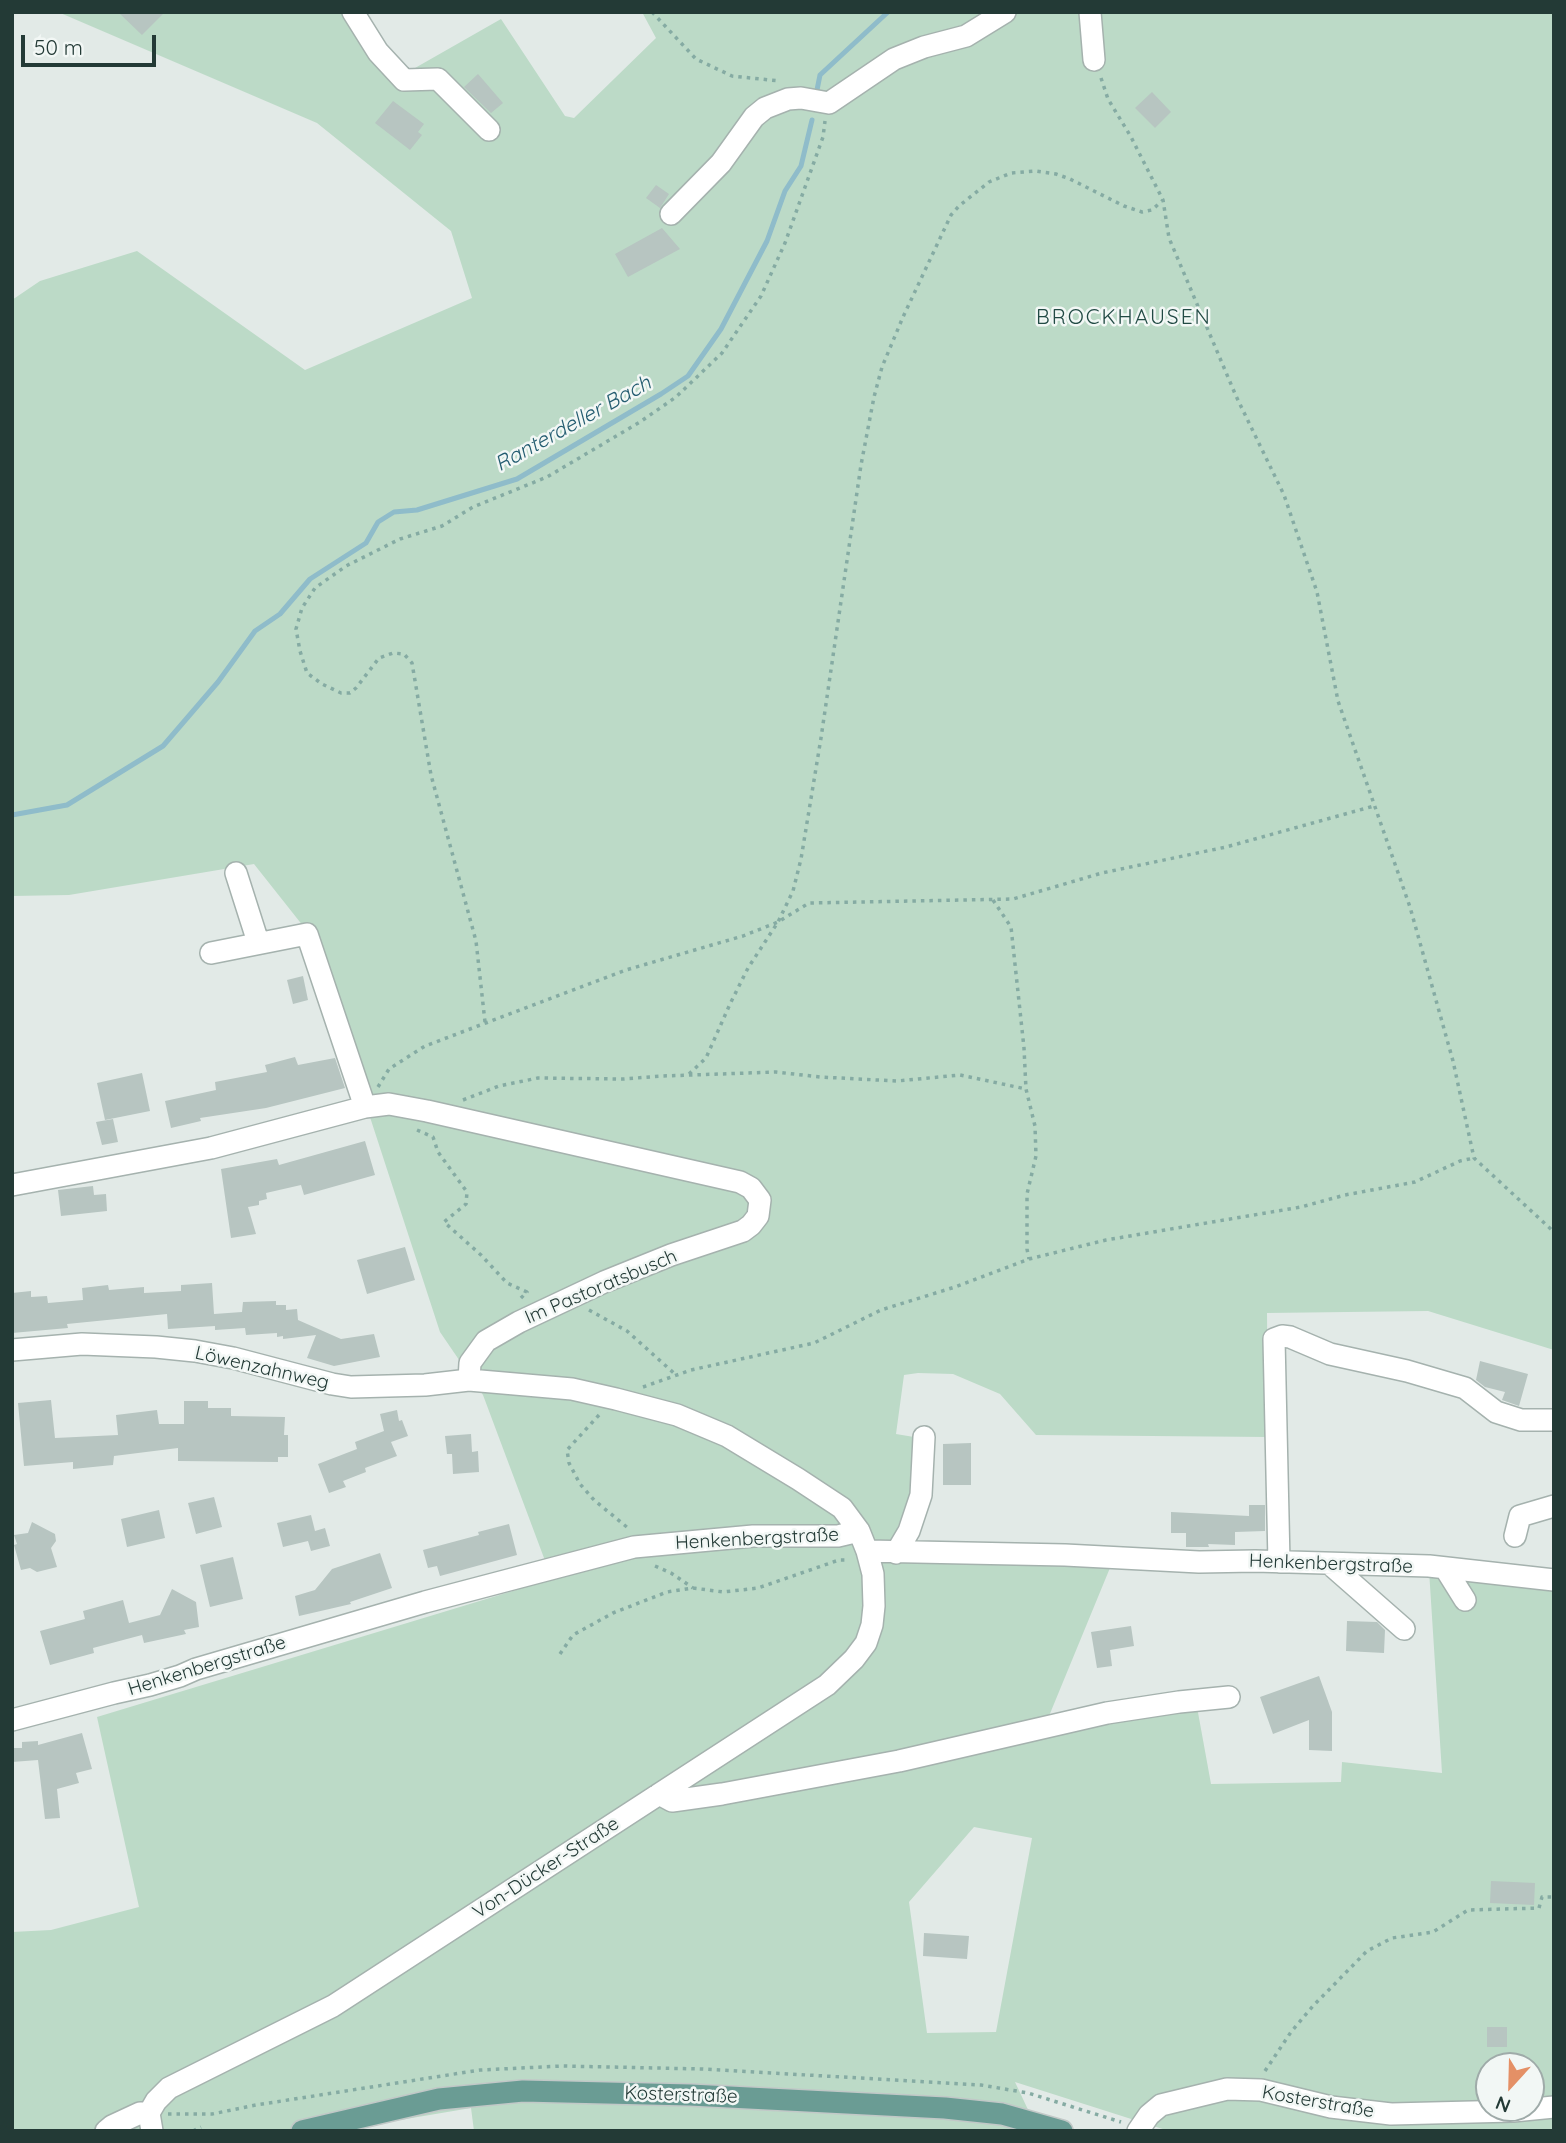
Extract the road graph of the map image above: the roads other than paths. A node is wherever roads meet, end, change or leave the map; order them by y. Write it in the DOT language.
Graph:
graph roads {
  1 [pos="353,12"];
  2 [pos="1005,12"];
  3 [pos="1090,12"];
  4 [pos="1094,60"];
  5 [pos="489,130"];
  6 [pos="671,214"];
  7 [pos="236,873"];
  8 [pos="258,942"];
  9 [pos="211,953"];
  10 [pos="365,1107"];
  11 [pos="12,1185"];
  12 [pos="12,1350"];
  13 [pos="469,1380"];
  14 [pos="1546,1420"];
  15 [pos="924,1437"];
  16 [pos="1554,1506"];
  17 [pos="1515,1536"];
  18 [pos="865,1547"];
  19 [pos="896,1553"];
  20 [pos="1279,1562"];
  21 [pos="1330,1564"];
  22 [pos="1445,1568"];
  23 [pos="1554,1580"];
  24 [pos="1465,1600"];
  25 [pos="1404,1629"];
  26 [pos="1229,1697"];
  27 [pos="12,1720"];
  28 [pos="659,1794"];
  29 [pos="1554,2107"];
  30 [pos="150,2122"];
  31 [pos="106,2131"];
  32 [pos="302,2131"];
  33 [pos="1062,2131"];
  34 [pos="1139,2131"];
  1 -- 5 [label="street"];
  2 -- 6 [label="street"];
  3 -- 4 [label="street"];
  7 -- 8 [label="street"];
  8 -- 9 [label="street"];
  8 -- 10 [label="street"];
  10 -- 11 [label="street, Im Pastoratsbusch"];
  10 -- 13 [label="street, Im Pastoratsbusch"];
  12 -- 13 [label="street, Löwenzahnweg"];
  13 -- 18 [label="street"];
  14 -- 20 [label="street"];
  15 -- 19 [label="street"];
  16 -- 17 [label="street"];
  18 -- 19 [label="street, Henkenbergstraße"];
  18 -- 27 [label="street, Henkenbergstraße"];
  18 -- 28 [label="street, Von-Dücker-Straße"];
  19 -- 20 [label="street, Henkenbergstraße"];
  20 -- 21 [label="street, Henkenbergstraße"];
  21 -- 22 [label="street, Henkenbergstraße"];
  21 -- 25 [label="street"];
  22 -- 23 [label="street, Henkenbergstraße"];
  22 -- 24 [label="street"];
  26 -- 28 [label="street"];
  28 -- 30 [label="street, Von-Dücker-Straße"];
  29 -- 34 [label="street, Kosterstraße"];
  30 -- 31 [label="street"];
  32 -- 33 [label="main road, Kosterstraße"];
}
